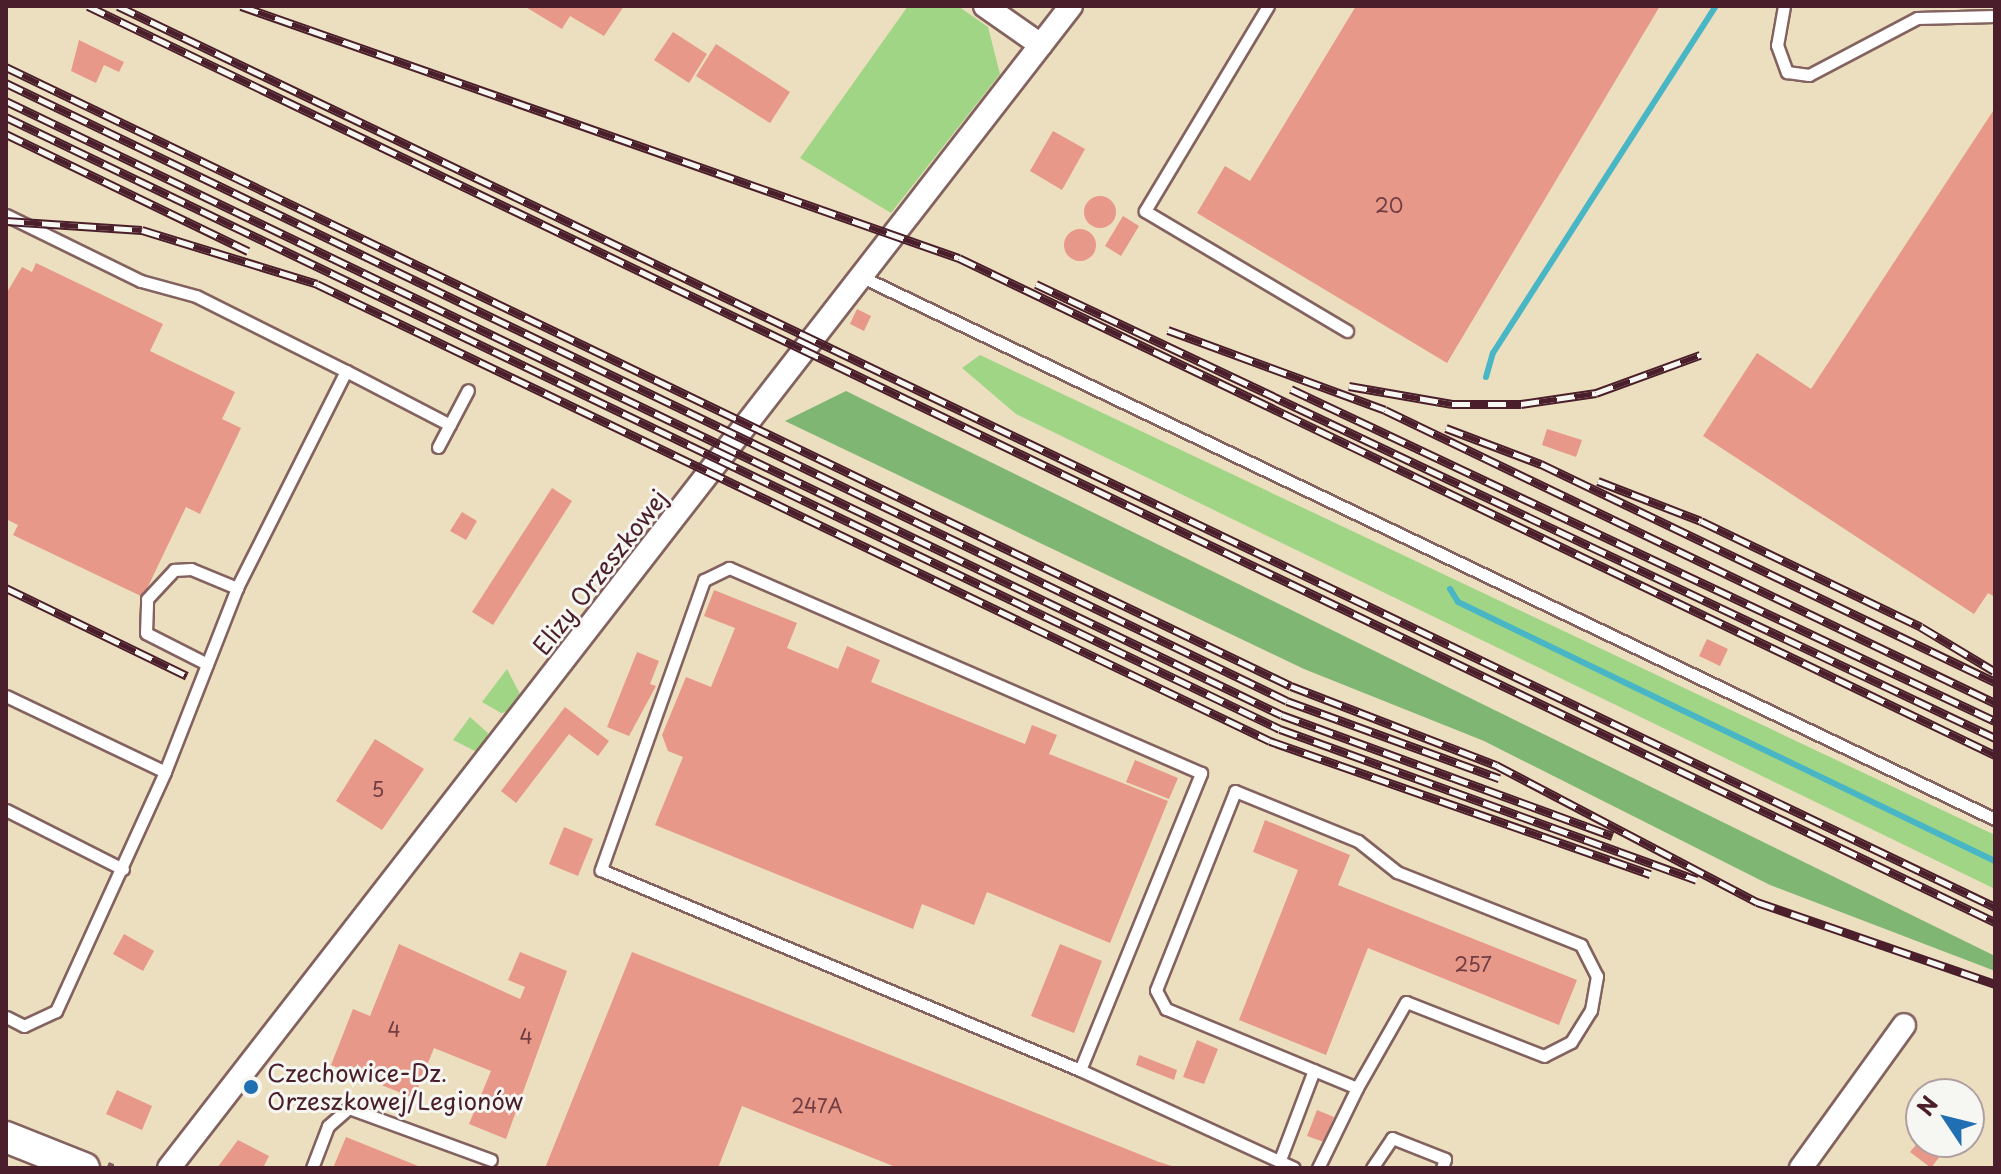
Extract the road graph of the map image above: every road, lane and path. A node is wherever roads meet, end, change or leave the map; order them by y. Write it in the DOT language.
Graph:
graph roads {
  1 [pos="985,6"];
  2 [pos="1071,6"];
  3 [pos="1268,6"];
  4 [pos="1784,6"];
  5 [pos="1995,16"];
  6 [pos="1041,45"];
  7 [pos="6,215"];
  8 [pos="862,277"];
  9 [pos="1347,331"];
  10 [pos="346,371"];
  11 [pos="468,390"];
  12 [pos="450,425"];
  13 [pos="438,447"];
  14 [pos="237,588"];
  15 [pos="207,664"];
  16 [pos="6,696"];
  17 [pos="165,772"];
  18 [pos="6,810"];
  19 [pos="1995,819"];
  20 [pos="123,869"];
  21 [pos="6,1017"];
  22 [pos="1904,1025"];
  23 [pos="1080,1070"];
  24 [pos="1314,1070"];
  25 [pos="1357,1088"];
  26 [pos="6,1137"];
  27 [pos="1281,1157"];
  28 [pos="491,1160"];
  29 [pos="84,1168"];
  30 [pos="169,1168"];
  31 [pos="312,1168"];
  32 [pos="1294,1168"];
  33 [pos="1318,1168"];
  34 [pos="1372,1168"];
  35 [pos="1442,1168"];
  36 [pos="1801,1168"];
  1 -- 6 [label="street"];
  2 -- 6 [label="street, Elizy Orzeszkowej"];
  3 -- 9 [label="lane"];
  4 -- 5 [label="lane"];
  6 -- 8 [label="street, Elizy Orzeszkowej"];
  7 -- 10 [label="lane"];
  8 -- 19 [label="lane"];
  8 -- 30 [label="street, Elizy Orzeszkowej"];
  10 -- 12 [label="lane"];
  10 -- 14 [label="lane"];
  11 -- 12 [label="lane"];
  12 -- 13 [label="lane"];
  14 -- 15 [label="lane"];
  14 -- 15 [label="lane"];
  15 -- 17 [label="lane"];
  16 -- 17 [label="lane"];
  17 -- 20 [label="lane"];
  18 -- 20 [label="lane"];
  20 -- 21 [label="lane"];
  22 -- 36 [label="street"];
  23 -- 23 [label="lane"];
  23 -- 27 [label="lane"];
  24 -- 25 [label="lane"];
  24 -- 25 [label="lane"];
  24 -- 27 [label="lane"];
  25 -- 33 [label="lane"];
  26 -- 29 [label="street"];
  27 -- 32 [label="lane"];
  28 -- 31 [label="lane"];
  34 -- 35 [label="lane"];
}
